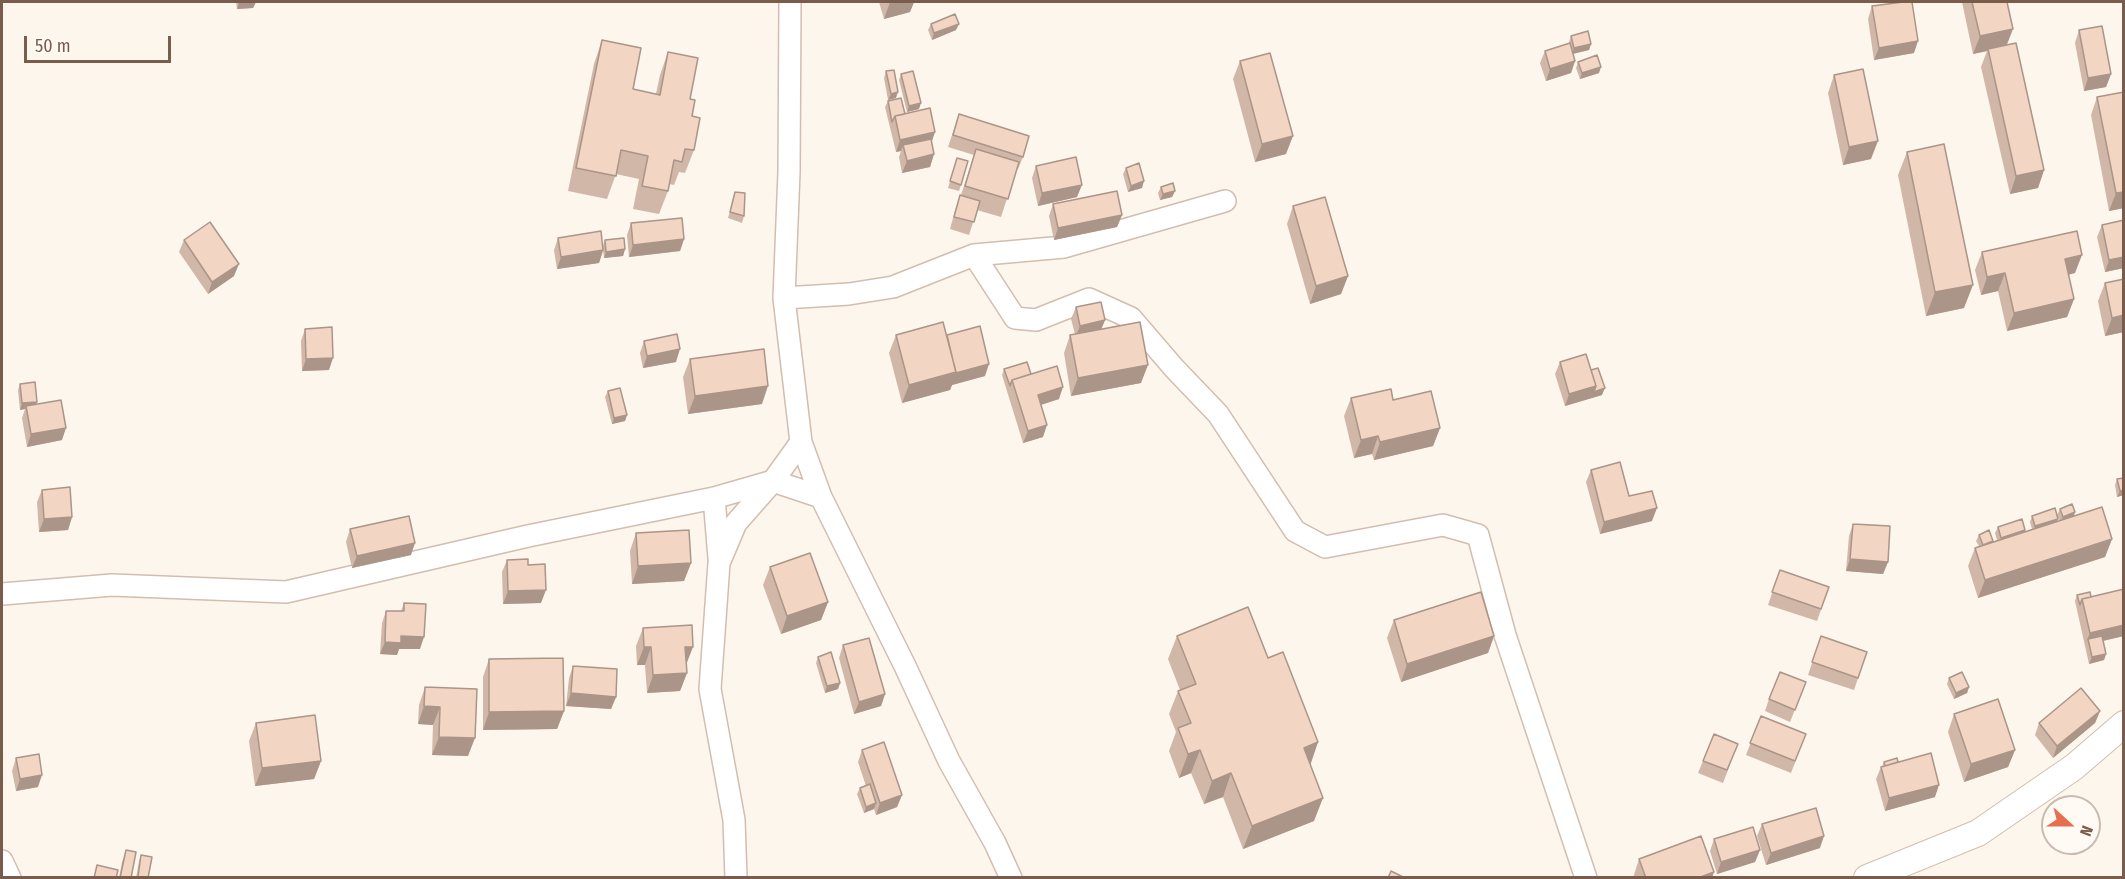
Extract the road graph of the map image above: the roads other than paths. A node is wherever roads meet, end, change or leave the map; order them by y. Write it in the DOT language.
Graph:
graph roads {
  1 [pos="790,2"];
  2 [pos="1225,201"];
  3 [pos="974,255"];
  4 [pos="784,298"];
  5 [pos="801,442"];
  6 [pos="773,481"];
  7 [pos="821,497"];
  8 [pos="714,498"];
  9 [pos="719,562"];
  10 [pos="2,594"];
  11 [pos="2124,724"];
  12 [pos="2,861"];
  13 [pos="10,878"];
  14 [pos="736,878"];
  15 [pos="1011,878"];
  16 [pos="1586,878"];
  17 [pos="1867,878"];
  1 -- 4 [label="street"];
  2 -- 3 [label="street"];
  3 -- 4 [label="street"];
  3 -- 16 [label="street"];
  4 -- 5 [label="street"];
  5 -- 6 [label="street"];
  5 -- 7 [label="street"];
  6 -- 7 [label="street"];
  6 -- 8 [label="street"];
  6 -- 9 [label="street"];
  7 -- 15 [label="street"];
  8 -- 9 [label="street"];
  8 -- 10 [label="street"];
  9 -- 14 [label="street"];
  11 -- 17 [label="street"];
  12 -- 13 [label="street"];
}
